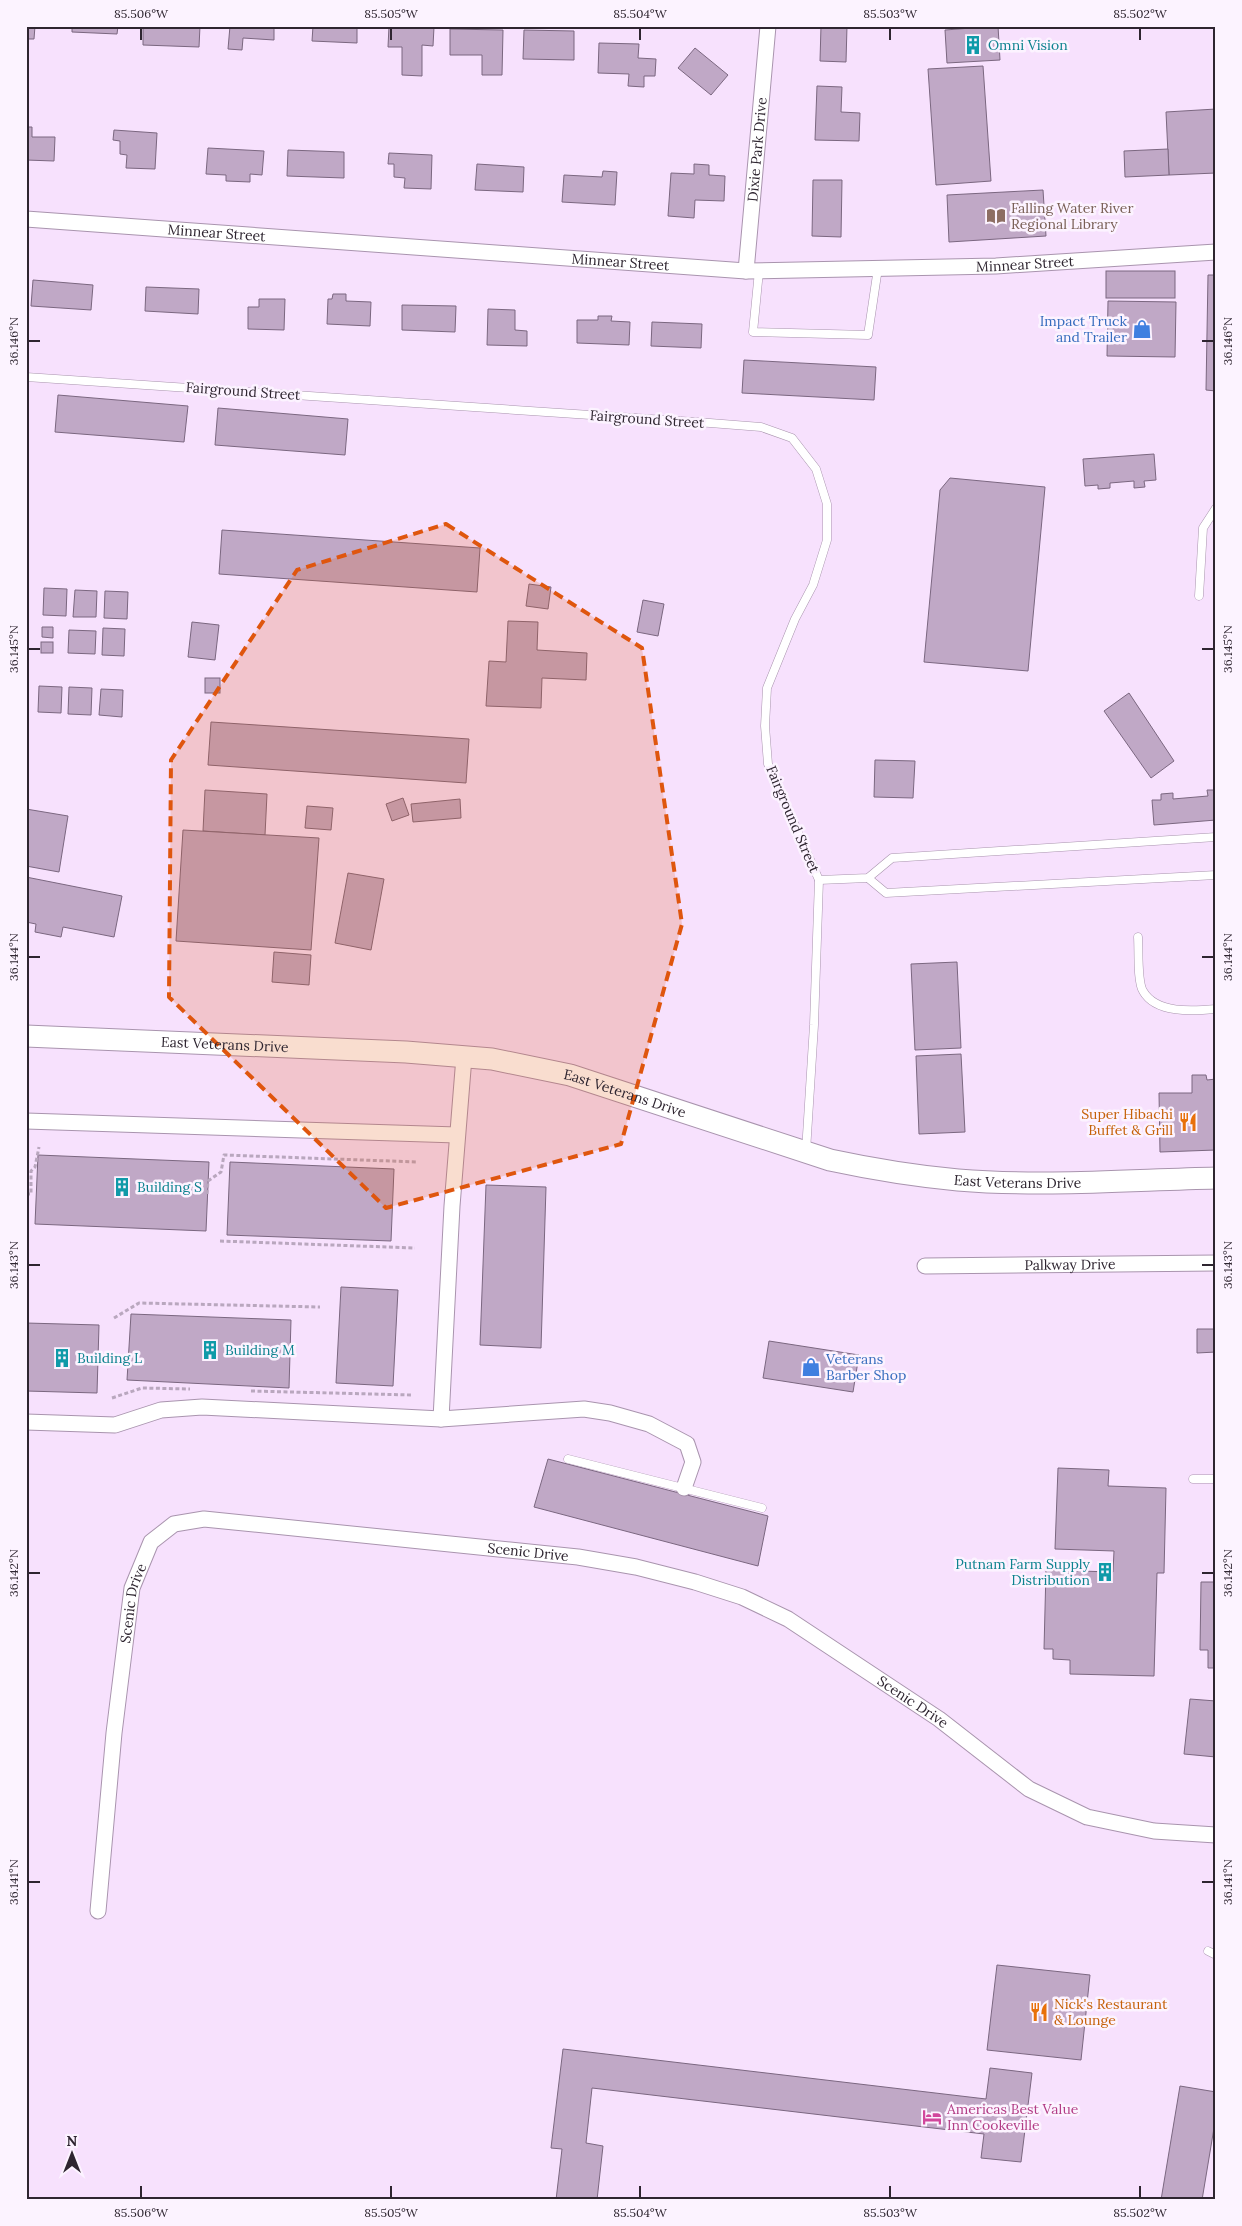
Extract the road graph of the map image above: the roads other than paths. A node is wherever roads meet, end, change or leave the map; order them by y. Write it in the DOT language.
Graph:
graph roads {
  1 [pos="768,26"];
  2 [pos="26,219"];
  3 [pos="1216,252"];
  4 [pos="878,268"];
  5 [pos="753,271"];
  6 [pos="26,377"];
  7 [pos="1216,508"];
  8 [pos="1200,596"];
  9 [pos="1216,837"];
  10 [pos="1216,875"];
  11 [pos="868,878"];
  12 [pos="819,880"];
  13 [pos="1138,937"];
  14 [pos="1216,1009"];
  15 [pos="26,1036"];
  16 [pos="464,1057"];
  17 [pos="26,1121"];
  18 [pos="457,1135"];
  19 [pos="806,1152"];
  20 [pos="1216,1178"];
  21 [pos="1216,1262"];
  22 [pos="925,1266"];
  23 [pos="441,1419"];
  24 [pos="26,1422"];
  25 [pos="568,1459"];
  26 [pos="1193,1479"];
  27 [pos="1216,1480"];
  28 [pos="684,1488"];
  29 [pos="762,1508"];
  30 [pos="1216,1835"];
  31 [pos="98,1911"];
  32 [pos="1208,1951"];
  33 [pos="1216,1955"];
  1 -- 5 [label="street, Dixie Park Drive"];
  2 -- 5 [label="street, Minnear Street"];
  3 -- 4 [label="street, Minnear Street"];
  4 -- 5 [label="street, Minnear Street"];
  4 -- 5 [label="lane"];
  6 -- 12 [label="lane, Fairground Street"];
  7 -- 8 [label="lane"];
  9 -- 11 [label="lane"];
  10 -- 11 [label="lane"];
  11 -- 12 [label="lane, Fairground Street"];
  12 -- 19 [label="lane, Fairground Street"];
  13 -- 14 [label="lane"];
  15 -- 16 [label="street, East Veterans Drive"];
  16 -- 18 [label="street"];
  16 -- 19 [label="street, East Veterans Drive"];
  17 -- 18 [label="street"];
  18 -- 23 [label="street"];
  19 -- 20 [label="street, East Veterans Drive"];
  21 -- 22 [label="street, Palkway Drive"];
  23 -- 24 [label="street"];
  23 -- 28 [label="street"];
  25 -- 28 [label="lane"];
  26 -- 27 [label="lane"];
  28 -- 29 [label="lane"];
  30 -- 31 [label="street, Scenic Drive"];
  32 -- 33 [label="lane"];
}
